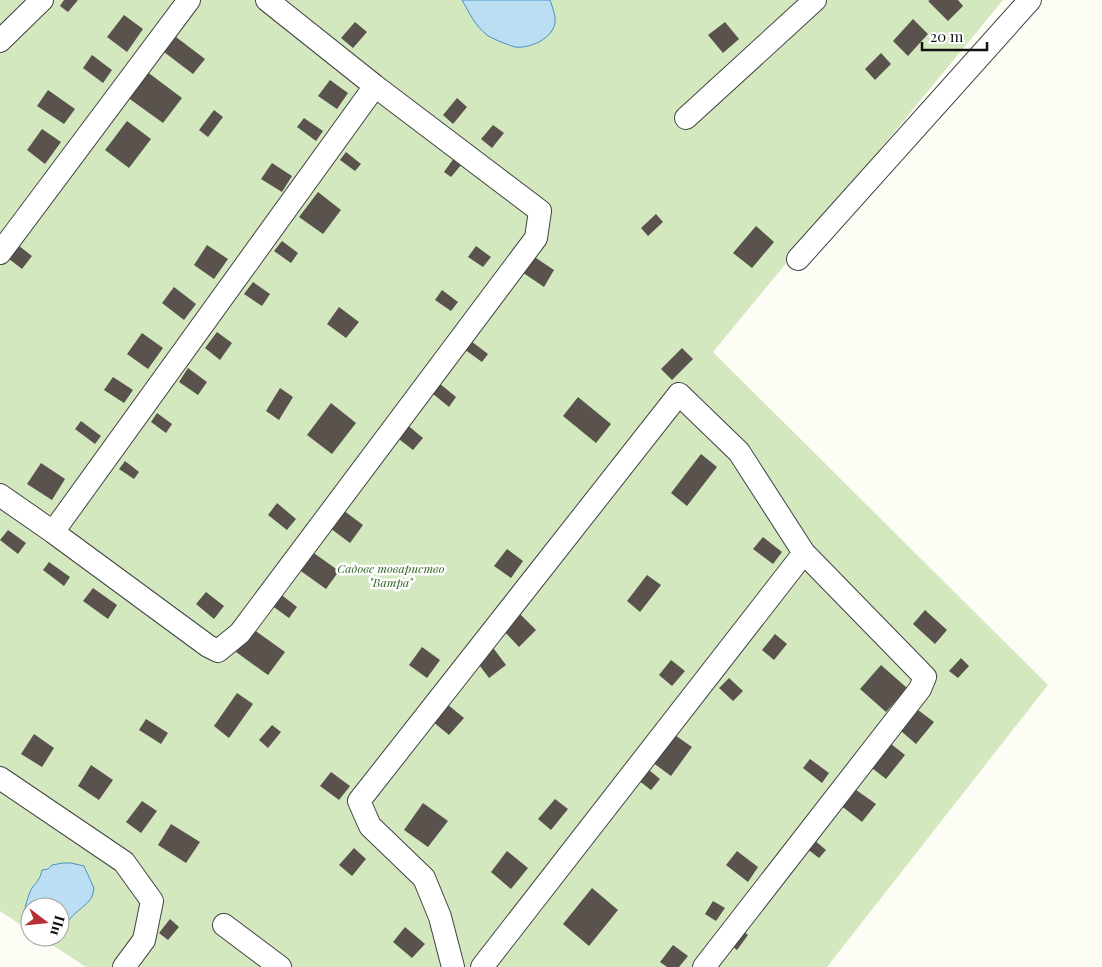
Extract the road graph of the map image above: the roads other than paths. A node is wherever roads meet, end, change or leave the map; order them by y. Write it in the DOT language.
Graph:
graph roads {
  1 [pos="42,0"];
  2 [pos="189,0"];
  3 [pos="267,0"];
  4 [pos="815,0"];
  5 [pos="1030,0"];
  6 [pos="0,41"];
  7 [pos="375,86"];
  8 [pos="686,118"];
  9 [pos="0,253"];
  10 [pos="798,259"];
  11 [pos="0,495"];
  12 [pos="53,532"];
  13 [pos="804,553"];
  14 [pos="0,778"];
  15 [pos="224,925"];
  16 [pos="124,967"];
  17 [pos="280,967"];
  18 [pos="453,967"];
  19 [pos="482,967"];
  20 [pos="704,967"];
  1 -- 6 [label="street"];
  2 -- 9 [label="street"];
  3 -- 7 [label="street"];
  4 -- 8 [label="street"];
  5 -- 10 [label="street"];
  7 -- 12 [label="street"];
  7 -- 12 [label="street"];
  11 -- 12 [label="street"];
  13 -- 18 [label="street"];
  13 -- 19 [label="street"];
  13 -- 20 [label="street"];
  14 -- 16 [label="street"];
  15 -- 17 [label="street"];
}
